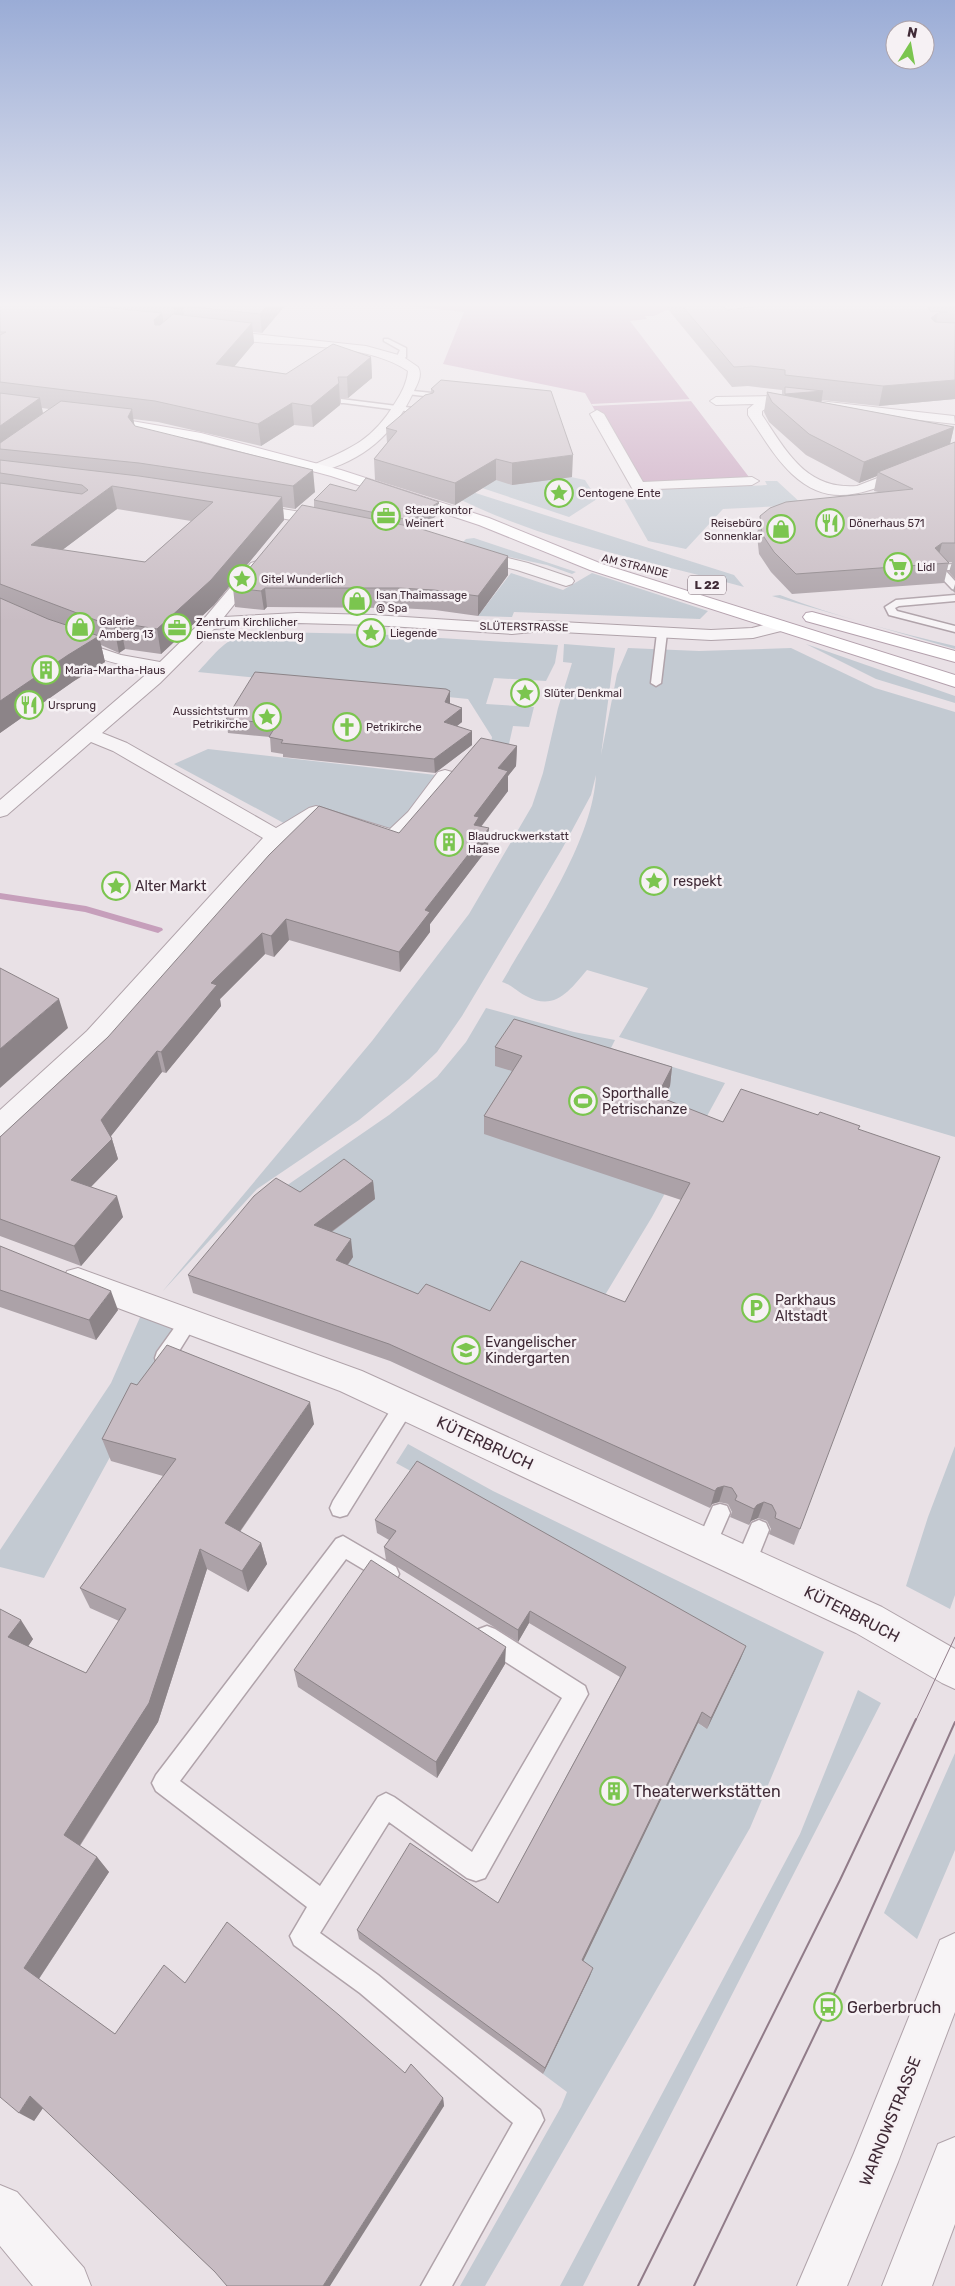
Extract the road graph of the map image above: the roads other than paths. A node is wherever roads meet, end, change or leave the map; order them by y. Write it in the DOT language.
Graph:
graph roads {
  1 [pos="398,409"];
  2 [pos="756,409"];
  3 [pos="850,409"];
  4 [pos="429,412"];
  5 [pos="597,414"];
  6 [pos="82,417"];
  7 [pos="955,422"];
  8 [pos="955,452"];
  9 [pos="281,456"];
  10 [pos="254,461"];
  11 [pos="318,468"];
  12 [pos="752,481"];
  13 [pos="234,506"];
  14 [pos="305,511"];
  15 [pos="344,525"];
  16 [pos="288,530"];
  17 [pos="554,548"];
  18 [pos="456,550"];
  19 [pos="265,557"];
  20 [pos="955,567"];
  21 [pos="691,580"];
  22 [pos="566,581"];
  23 [pos="955,587"];
  24 [pos="955,598"];
  25 [pos="0,612"];
  26 [pos="800,614"];
  27 [pos="955,618"];
  28 [pos="916,620"];
  29 [pos="209,624"];
  30 [pos="779,626"];
  31 [pos="955,628"];
  32 [pos="858,631"];
  33 [pos="662,633"];
  34 [pos="955,657"];
  35 [pos="163,668"];
  36 [pos="955,681"];
  37 [pos="656,683"];
  38 [pos="88,734"];
  39 [pos="445,776"];
  40 [pos="0,811"];
  41 [pos="276,837"];
  42 [pos="0,1126"];
  43 [pos="55,1271"];
  44 [pos="188,1322"];
  45 [pos="164,1358"];
  46 [pos="404,1406"];
  47 [pos="340,1508"];
  48 [pos="720,1512"];
  49 [pos="759,1530"];
  50 [pos="706,1545"];
  51 [pos="746,1563"];
  52 [pos="410,1588"];
  53 [pos="468,1625"];
  54 [pos="955,1670"];
  55 [pos="323,1904"];
  56 [pos="954,1963"];
  57 [pos="955,2161"];
  58 [pos="0,2209"];
  59 [pos="66,2286"];
  60 [pos="436,2286"];
  61 [pos="822,2286"];
  62 [pos="907,2286"];
  1 -- 4 [label="lane"];
  1 -- 11 [label="street"];
  2 -- 8 [label="street"];
  3 -- 7 [label="street"];
  5 -- 12 [label="street"];
  6 -- 9 [label="main road, AM STRANDE / L 22"];
  9 -- 10 [label="lane"];
  9 -- 11 [label="main road, AM STRANDE / L 22"];
  11 -- 17 [label="main road, AM STRANDE / L 22"];
  13 -- 14 [label="street"];
  14 -- 15 [label="street"];
  14 -- 16 [label="street"];
  17 -- 21 [label="main road, AM STRANDE / L 22"];
  17 -- 30 [label="main road, AM STRANDE / L 22"];
  18 -- 22 [label="street"];
  19 -- 29 [label="street"];
  20 -- 23 [label="lane"];
  24 -- 28 [label="lane"];
  25 -- 35 [label="street"];
  26 -- 32 [label="main road, AM STRANDE"];
  27 -- 28 [label="lane"];
  28 -- 31 [label="lane"];
  29 -- 33 [label="street, SLÜTERSTRASSE"];
  29 -- 35 [label="street"];
  30 -- 32 [label="main road, AM STRANDE"];
  30 -- 33 [label="street, SLÜTERSTRASSE"];
  30 -- 36 [label="main road, AM STRANDE / L 22"];
  32 -- 34 [label="main road, AM STRANDE"];
  33 -- 37 [label="lane"];
  35 -- 38 [label="street"];
  38 -- 40 [label="street"];
  38 -- 41 [label="street"];
  39 -- 41 [label="street"];
  41 -- 42 [label="street"];
  43 -- 44 [label="street, KÜTERBRUCH"];
  44 -- 45 [label="lane"];
  44 -- 46 [label="street, KÜTERBRUCH"];
  46 -- 47 [label="lane"];
  46 -- 50 [label="street, KÜTERBRUCH"];
  48 -- 50 [label="lane"];
  49 -- 51 [label="lane"];
  50 -- 51 [label="street, KÜTERBRUCH"];
  51 -- 54 [label="street, KÜTERBRUCH"];
  52 -- 55 [label="lane"];
  53 -- 55 [label="lane"];
  55 -- 60 [label="lane"];
  56 -- 61 [label="street, WARNOWSTRASSE"];
  57 -- 62 [label="street"];
  58 -- 59 [label="street"];
}
